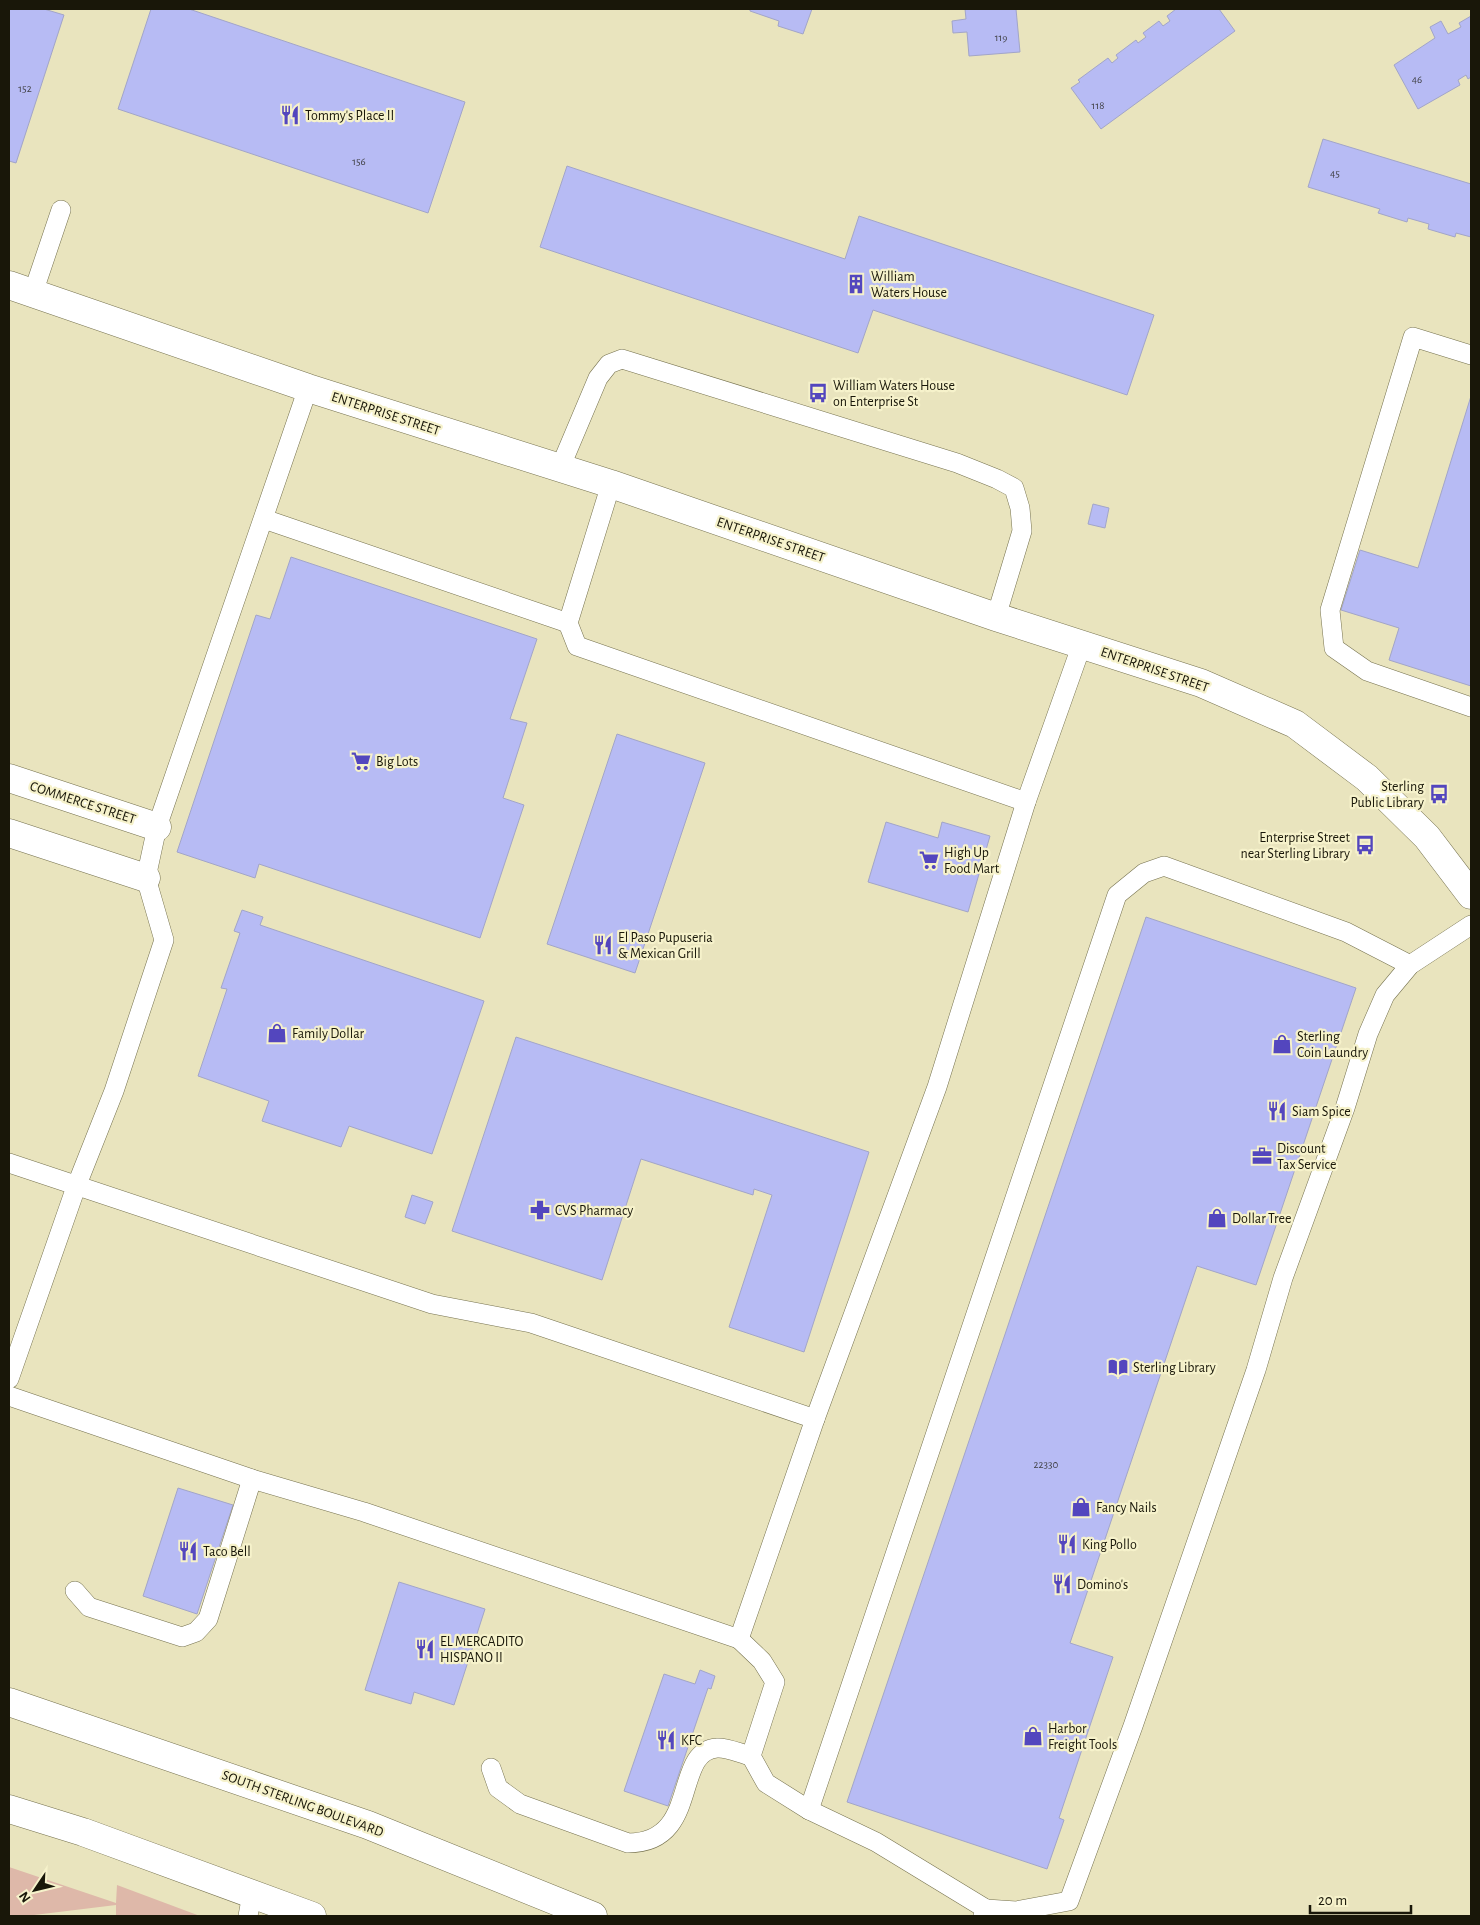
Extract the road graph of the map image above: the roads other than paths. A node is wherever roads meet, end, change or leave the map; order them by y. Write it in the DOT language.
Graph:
graph roads {
  1 [pos="61,210"];
  2 [pos="21,289"];
  3 [pos="1471,355"];
  4 [pos="308,388"];
  5 [pos="560,468"];
  6 [pos="611,484"];
  7 [pos="264,519"];
  8 [pos="996,617"];
  9 [pos="568,623"];
  10 [pos="1082,644"];
  11 [pos="1471,707"];
  12 [pos="9,778"];
  13 [pos="1026,802"];
  14 [pos="157,827"];
  15 [pos="9,833"];
  16 [pos="146,878"];
  17 [pos="1471,895"];
  18 [pos="1471,925"];
  19 [pos="1410,965"];
  20 [pos="9,1163"];
  21 [pos="76,1187"];
  22 [pos="9,1379"];
  23 [pos="9,1396"];
  24 [pos="815,1419"];
  25 [pos="252,1479"];
  26 [pos="75,1591"];
  27 [pos="739,1639"];
  28 [pos="9,1702"];
  29 [pos="750,1756"];
  30 [pos="490,1768"];
  31 [pos="9,1809"];
  32 [pos="809,1810"];
  33 [pos="250,1905"];
  34 [pos="985,1913"];
  35 [pos="312,1916"];
  36 [pos="593,1916"];
  1 -- 2 [label="lane"];
  2 -- 4 [label="street, ENTERPRISE STREET"];
  3 -- 11 [label="lane"];
  4 -- 5 [label="street, ENTERPRISE STREET"];
  4 -- 7 [label="lane"];
  5 -- 6 [label="street, ENTERPRISE STREET"];
  5 -- 8 [label="lane"];
  6 -- 8 [label="street, ENTERPRISE STREET"];
  6 -- 9 [label="lane"];
  7 -- 9 [label="lane"];
  7 -- 14 [label="lane"];
  8 -- 10 [label="street, ENTERPRISE STREET"];
  9 -- 13 [label="lane"];
  10 -- 13 [label="lane"];
  10 -- 17 [label="street, ENTERPRISE STREET"];
  12 -- 14 [label="street, COMMERCE STREET"];
  13 -- 24 [label="lane"];
  14 -- 16 [label="lane"];
  15 -- 16 [label="street"];
  16 -- 21 [label="lane"];
  18 -- 19 [label="lane"];
  19 -- 32 [label="lane"];
  19 -- 34 [label="lane"];
  20 -- 21 [label="lane"];
  21 -- 22 [label="lane"];
  21 -- 24 [label="lane"];
  23 -- 25 [label="lane"];
  24 -- 27 [label="lane"];
  25 -- 26 [label="lane"];
  25 -- 27 [label="lane"];
  27 -- 29 [label="lane"];
  28 -- 36 [label="street, SOUTH STERLING BOULEVARD"];
  29 -- 30 [label="lane"];
  29 -- 32 [label="lane"];
  31 -- 33 [label="street"];
  32 -- 34 [label="lane"];
  33 -- 35 [label="street"];
}
